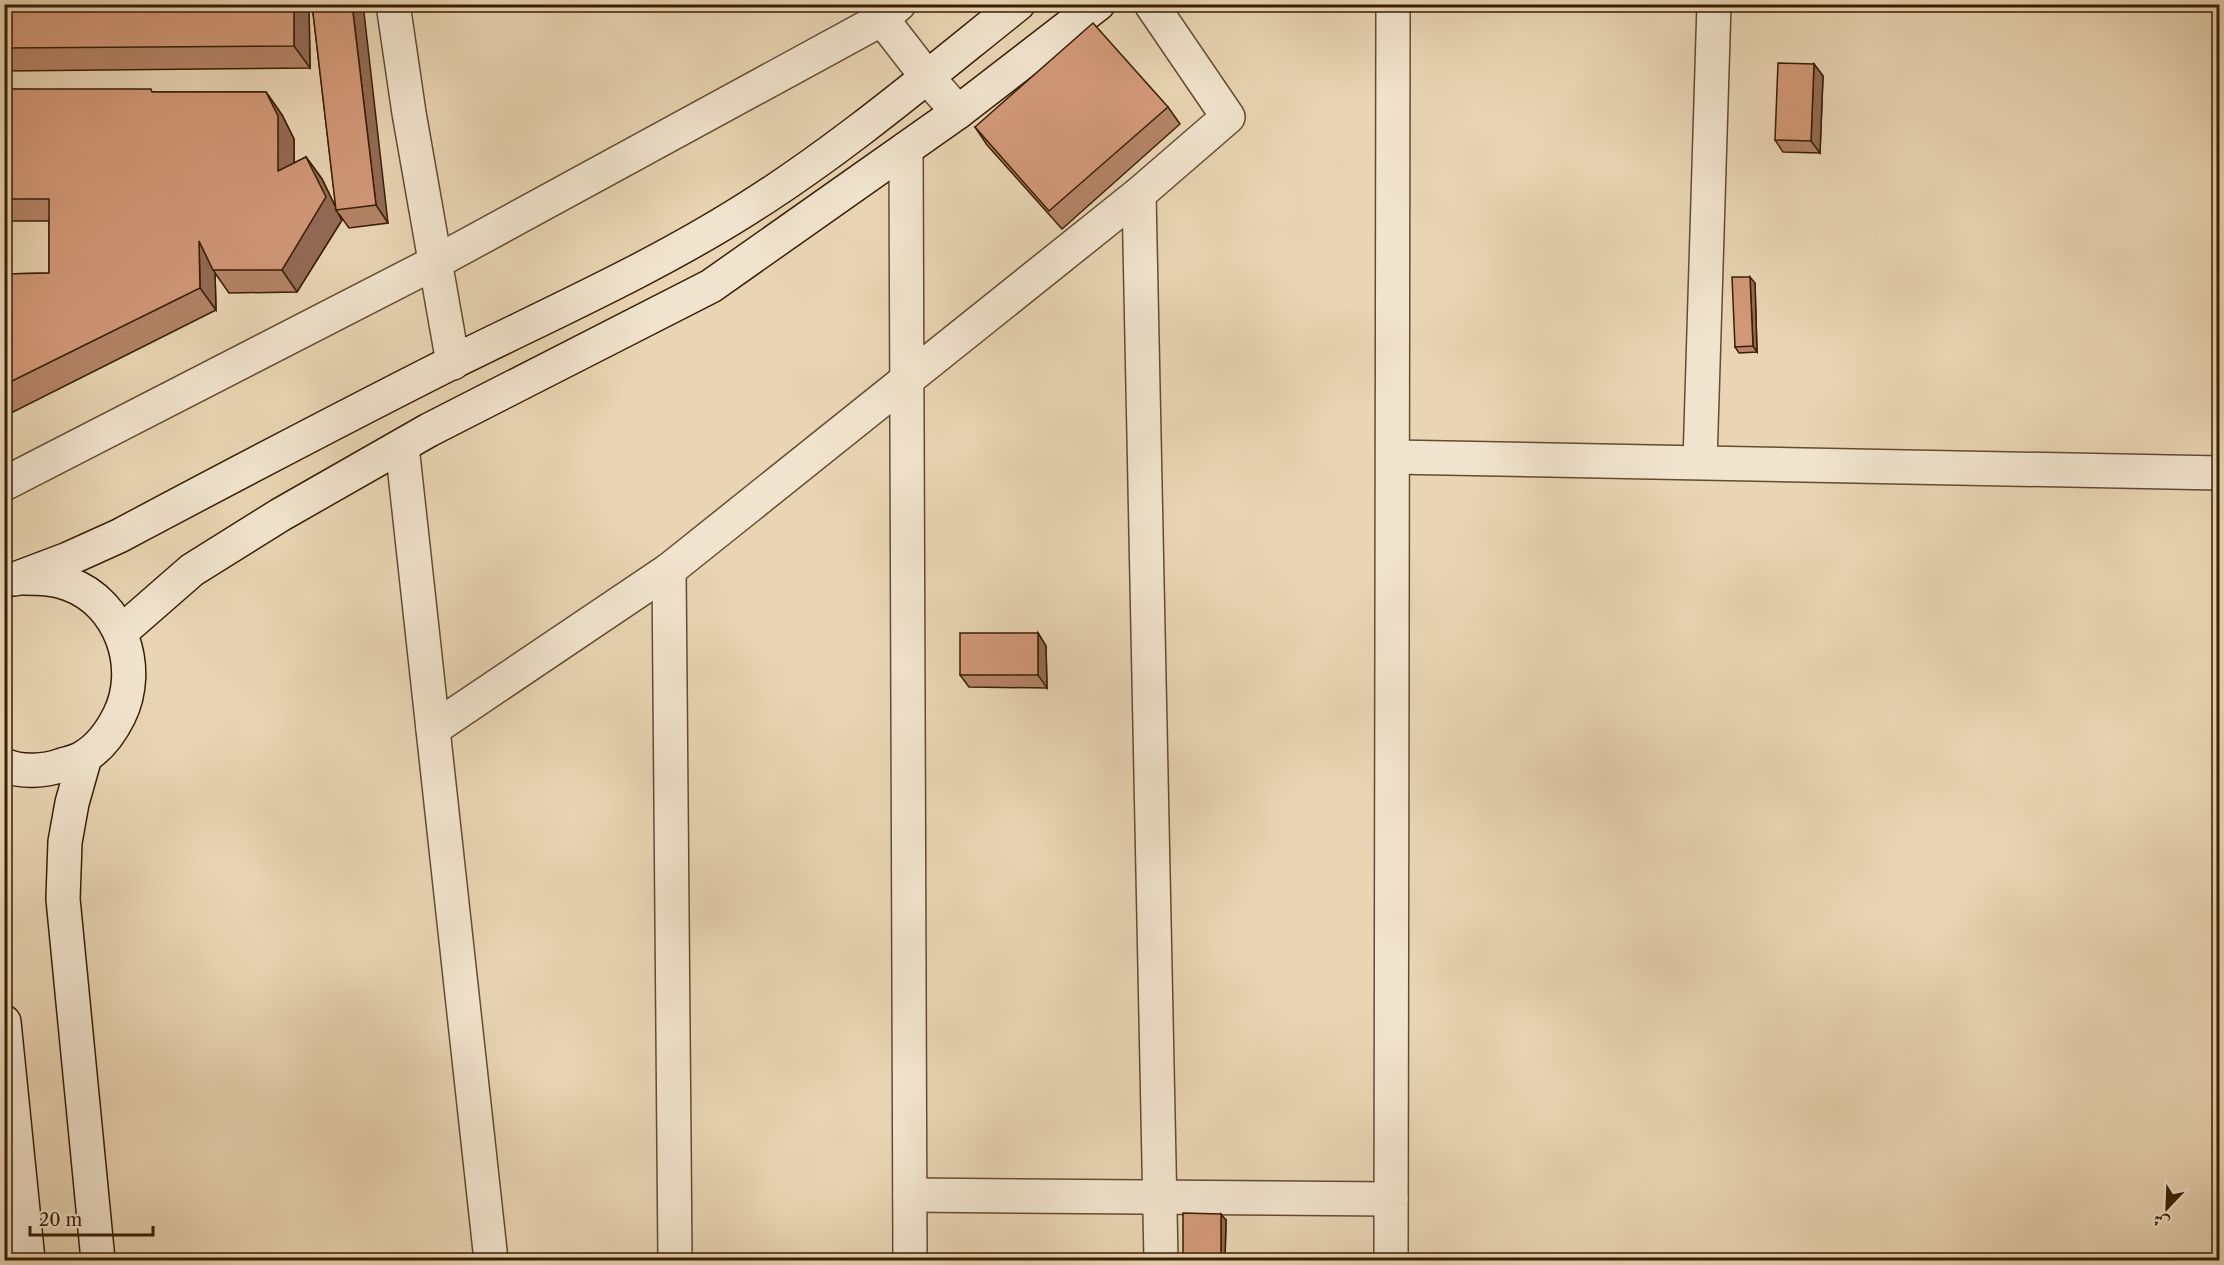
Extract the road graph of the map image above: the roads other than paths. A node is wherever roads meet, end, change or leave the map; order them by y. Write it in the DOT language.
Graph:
graph roads {
  1 [pos="393,4"];
  2 [pos="1018,4"];
  3 [pos="1098,4"];
  4 [pos="1151,4"];
  5 [pos="1393,4"];
  6 [pos="1714,4"];
  7 [pos="890,12"];
  8 [pos="927,76"];
  9 [pos="958,112"];
  10 [pos="906,149"];
  11 [pos="1139,194"];
  12 [pos="436,262"];
  13 [pos="453,363"];
  14 [pos="906,378"];
  15 [pos="402,446"];
  16 [pos="1393,457"];
  17 [pos="1700,462"];
  18 [pos="2220,473"];
  19 [pos="4,484"];
  20 [pos="669,570"];
  21 [pos="10,580"];
  22 [pos="121,632"];
  23 [pos="433,729"];
  24 [pos="85,757"];
  25 [pos="4,765"];
  26 [pos="4,1022"];
  27 [pos="910,1195"];
  28 [pos="1161,1197"];
  29 [pos="1391,1199"];
  30 [pos="28,1260"];
  31 [pos="98,1260"];
  32 [pos="491,1260"];
  33 [pos="675,1260"];
  34 [pos="910,1260"];
  35 [pos="1161,1260"];
  36 [pos="1391,1260"];
  1 -- 12 [label="street"];
  2 -- 8 [label="street"];
  3 -- 9 [label="street"];
  4 -- 11 [label="street"];
  5 -- 16 [label="street"];
  6 -- 17 [label="street"];
  7 -- 8 [label="street"];
  7 -- 12 [label="street"];
  8 -- 9 [label="street"];
  8 -- 13 [label="street"];
  9 -- 10 [label="street"];
  10 -- 14 [label="street"];
  10 -- 15 [label="street"];
  11 -- 14 [label="street"];
  11 -- 28 [label="street"];
  12 -- 13 [label="street"];
  12 -- 19 [label="street"];
  13 -- 21 [label="street"];
  14 -- 20 [label="street"];
  14 -- 27 [label="street"];
  15 -- 22 [label="street"];
  15 -- 23 [label="street"];
  16 -- 17 [label="street"];
  16 -- 29 [label="street"];
  17 -- 18 [label="street"];
  20 -- 23 [label="street"];
  20 -- 33 [label="street"];
  21 -- 22 [label="street"];
  22 -- 24 [label="street"];
  23 -- 32 [label="street"];
  24 -- 25 [label="street"];
  24 -- 31 [label="street"];
  26 -- 30 [label="street"];
  27 -- 28 [label="street"];
  27 -- 34 [label="street"];
  28 -- 29 [label="street"];
  28 -- 35 [label="street"];
  29 -- 36 [label="street"];
}
